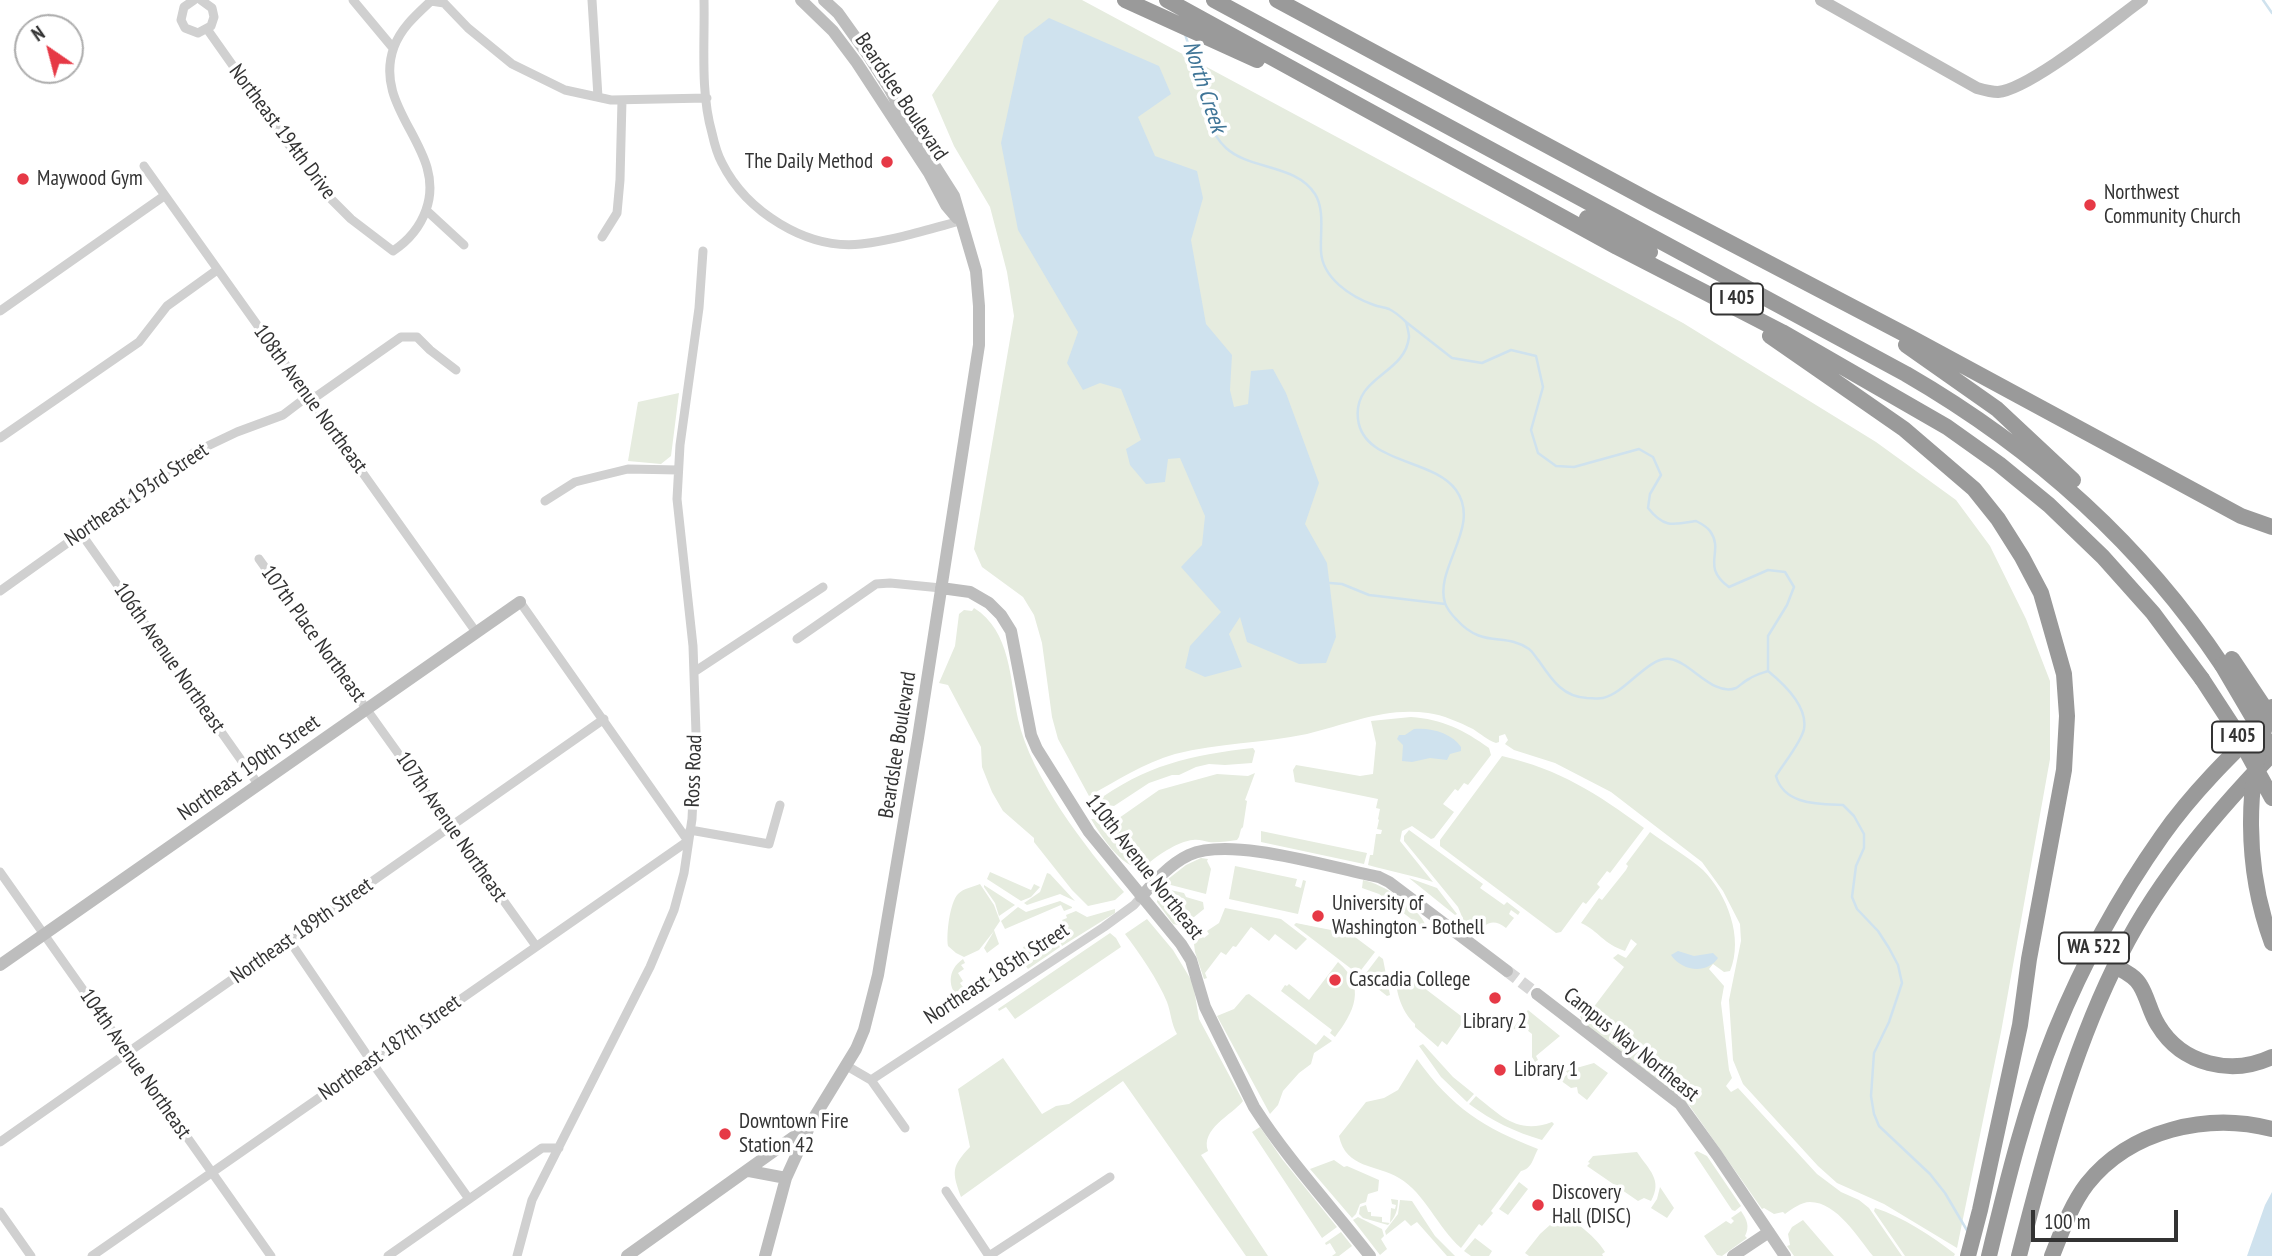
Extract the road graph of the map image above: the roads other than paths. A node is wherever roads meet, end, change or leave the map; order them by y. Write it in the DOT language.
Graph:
graph roads {
  1 [pos="201,0"];
  2 [pos="353,0"];
  3 [pos="592,0"];
  4 [pos="704,0"];
  5 [pos="802,0"];
  6 [pos="824,0"];
  7 [pos="1125,0"];
  8 [pos="1167,0"];
  9 [pos="1185,0"];
  10 [pos="1232,0"];
  11 [pos="1277,0"];
  12 [pos="1821,0"];
  13 [pos="2142,0"];
  14 [pos="189,1"];
  15 [pos="1206,9"];
  16 [pos="207,29"];
  17 [pos="393,48"];
  18 [pos="598,97"];
  19 [pos="707,98"];
  20 [pos="622,100"];
  21 [pos="1381,116"];
  22 [pos="144,166"];
  23 [pos="164,196"];
  24 [pos="426,210"];
  25 [pos="960,221"];
  26 [pos="602,237"];
  27 [pos="464,246"];
  28 [pos="703,251"];
  29 [pos="217,270"];
  30 [pos="0,311"];
  31 [pos="1861,313"];
  32 [pos="1755,318"];
  33 [pos="456,370"];
  34 [pos="308,396"];
  35 [pos="0,438"];
  36 [pos="678,470"];
  37 [pos="2084,490"];
  38 [pos="545,501"];
  39 [pos="2272,527"];
  40 [pos="80,533"];
  41 [pos="259,559"];
  42 [pos="822,587"];
  43 [pos="941,588"];
  44 [pos="0,591"];
  45 [pos="520,602"];
  46 [pos="477,632"];
  47 [pos="797,639"];
  48 [pos="2227,662"];
  49 [pos="694,672"];
  50 [pos="2205,677"];
  51 [pos="2272,707"];
  52 [pos="366,708"];
  53 [pos="2272,714"];
  54 [pos="604,719"];
  55 [pos="2272,724"];
  56 [pos="2272,752"];
  57 [pos="2272,781"];
  58 [pos="258,784"];
  59 [pos="2272,798"];
  60 [pos="780,805"];
  61 [pos="452,826"];
  62 [pos="690,830"];
  63 [pos="688,841"];
  64 [pos="0,872"];
  65 [pos="1141,897"];
  66 [pos="44,934"];
  67 [pos="289,940"];
  68 [pos="2272,943"];
  69 [pos="536,946"];
  70 [pos="0,965"];
  71 [pos="2115,966"];
  72 [pos="1507,971"];
  73 [pos="1537,994"];
  74 [pos="127,1053"];
  75 [pos="2264,1060"];
  76 [pos="371,1061"];
  77 [pos="847,1066"];
  78 [pos="871,1080"];
  79 [pos="810,1126"];
  80 [pos="905,1128"];
  81 [pos="2272,1129"];
  82 [pos="0,1142"];
  83 [pos="559,1148"];
  84 [pos="749,1171"];
  85 [pos="212,1172"];
  86 [pos="1110,1177"];
  87 [pos="786,1178"];
  88 [pos="946,1191"];
  89 [pos="469,1199"];
  90 [pos="0,1212"];
  91 [pos="1769,1232"];
  92 [pos="2020,1252"];
  93 [pos="31,1256"];
  94 [pos="92,1256"];
  95 [pos="271,1256"];
  96 [pos="388,1256"];
  97 [pos="517,1256"];
  98 [pos="627,1256"];
  99 [pos="765,1256"];
  100 [pos="989,1256"];
  101 [pos="1370,1256"];
  102 [pos="1733,1256"];
  103 [pos="1785,1256"];
  104 [pos="1968,1256"];
  105 [pos="1989,1256"];
  106 [pos="2052,1256"];
  1 -- 16 [label="street, Northeast 194th Drive"];
  2 -- 17 [label="street"];
  3 -- 18 [label="street"];
  4 -- 19 [label="street"];
  5 -- 25 [label="street, Beardslee Boulevard"];
  6 -- 25 [label="street, Beardslee Boulevard"];
  7 -- 21 [label="highway"];
  8 -- 15 [label="highway, I 405"];
  9 -- 15 [label="highway, I 405"];
  10 -- 37 [label="highway, I 405"];
  11 -- 31 [label="highway"];
  12 -- 13 [label="street"];
  14 -- 16 [label="street"];
  15 -- 21 [label="highway, I 405"];
  15 -- 48 [label="highway, I 405"];
  15 -- 50 [label="highway, I 405"];
  16 -- 24 [label="street, Northeast 194th Drive"];
  17 -- 18 [label="street"];
  17 -- 24 [label="street, Northeast 194th Drive"];
  18 -- 20 [label="street"];
  19 -- 20 [label="street"];
  19 -- 25 [label="street"];
  20 -- 26 [label="street"];
  21 -- 32 [label="highway, I 405"];
  22 -- 23 [label="street, 108th Avenue Northeast"];
  23 -- 29 [label="street, 108th Avenue Northeast"];
  23 -- 30 [label="street"];
  24 -- 27 [label="street"];
  25 -- 43 [label="street, Beardslee Boulevard"];
  28 -- 36 [label="street, Ross Road"];
  29 -- 34 [label="street, 108th Avenue Northeast"];
  29 -- 35 [label="street"];
  31 -- 37 [label="highway"];
  31 -- 39 [label="highway"];
  32 -- 50 [label="highway, I 405"];
  32 -- 104 [label="highway"];
  33 -- 34 [label="street, Northeast 193rd Street"];
  34 -- 40 [label="street, Northeast 193rd Street"];
  34 -- 46 [label="street, 108th Avenue Northeast"];
  36 -- 38 [label="street"];
  36 -- 49 [label="street, Ross Road"];
  37 -- 48 [label="highway, I 405"];
  40 -- 44 [label="street, Northeast 193rd Street"];
  40 -- 58 [label="street, 106th Avenue Northeast"];
  41 -- 52 [label="street, 107th Place Northeast"];
  42 -- 49 [label="street"];
  43 -- 47 [label="street"];
  43 -- 65 [label="street, 110th Avenue Northeast"];
  43 -- 77 [label="street, Beardslee Boulevard"];
  45 -- 46 [label="street, Northeast 190th Street"];
  45 -- 54 [label="street"];
  46 -- 52 [label="street, Northeast 190th Street"];
  48 -- 55 [label="highway, I 405, bridge"];
  48 -- 56 [label="highway, I 405, bridge"];
  49 -- 62 [label="street, Ross Road"];
  50 -- 57 [label="highway, I 405"];
  50 -- 59 [label="highway, I 405, bridge"];
  51 -- 68 [label="highway, bridge"];
  52 -- 58 [label="street, Northeast 190th Street"];
  52 -- 61 [label="street, 107th Avenue Northeast"];
  53 -- 105 [label="highway, WA 522"];
  54 -- 61 [label="street, Northeast 189th Street"];
  54 -- 63 [label="street"];
  56 -- 71 [label="highway, WA 522"];
  58 -- 66 [label="street, Northeast 190th Street"];
  60 -- 62 [label="street"];
  61 -- 67 [label="street, Northeast 189th Street"];
  61 -- 69 [label="street, 107th Avenue Northeast"];
  62 -- 63 [label="street, Ross Road"];
  63 -- 69 [label="street, Northeast 187th Street"];
  63 -- 83 [label="street, Ross Road"];
  64 -- 66 [label="street, 104th Avenue Northeast"];
  65 -- 72 [label="street"];
  65 -- 78 [label="street, Northeast 185th Street"];
  65 -- 101 [label="street, 110th Avenue Northeast"];
  66 -- 70 [label="street, Northeast 190th Street"];
  66 -- 74 [label="street, 104th Avenue Northeast"];
  67 -- 74 [label="street, Northeast 189th Street"];
  67 -- 76 [label="street"];
  69 -- 76 [label="street, Northeast 187th Street"];
  71 -- 75 [label="highway"];
  71 -- 92 [label="highway, WA 522"];
  73 -- 91 [label="street, Campus Way Northeast"];
  74 -- 82 [label="street, Northeast 189th Street"];
  74 -- 85 [label="street, 104th Avenue Northeast"];
  76 -- 85 [label="street, Northeast 187th Street"];
  76 -- 89 [label="street"];
  77 -- 78 [label="street"];
  77 -- 79 [label="street, Beardslee Boulevard"];
  78 -- 80 [label="street"];
  79 -- 84 [label="street"];
  79 -- 87 [label="street, Beardslee Boulevard"];
  81 -- 106 [label="highway"];
  83 -- 89 [label="street"];
  83 -- 97 [label="street, Ross Road"];
  84 -- 87 [label="street"];
  84 -- 98 [label="street"];
  85 -- 94 [label="street, Northeast 187th Street"];
  85 -- 95 [label="street, 104th Avenue Northeast"];
  86 -- 100 [label="street"];
  87 -- 99 [label="street, Beardslee Boulevard"];
  88 -- 100 [label="street"];
  89 -- 96 [label="street"];
  90 -- 93 [label="street"];
  91 -- 102 [label="street"];
  91 -- 103 [label="street, Campus Way Northeast"];
}
